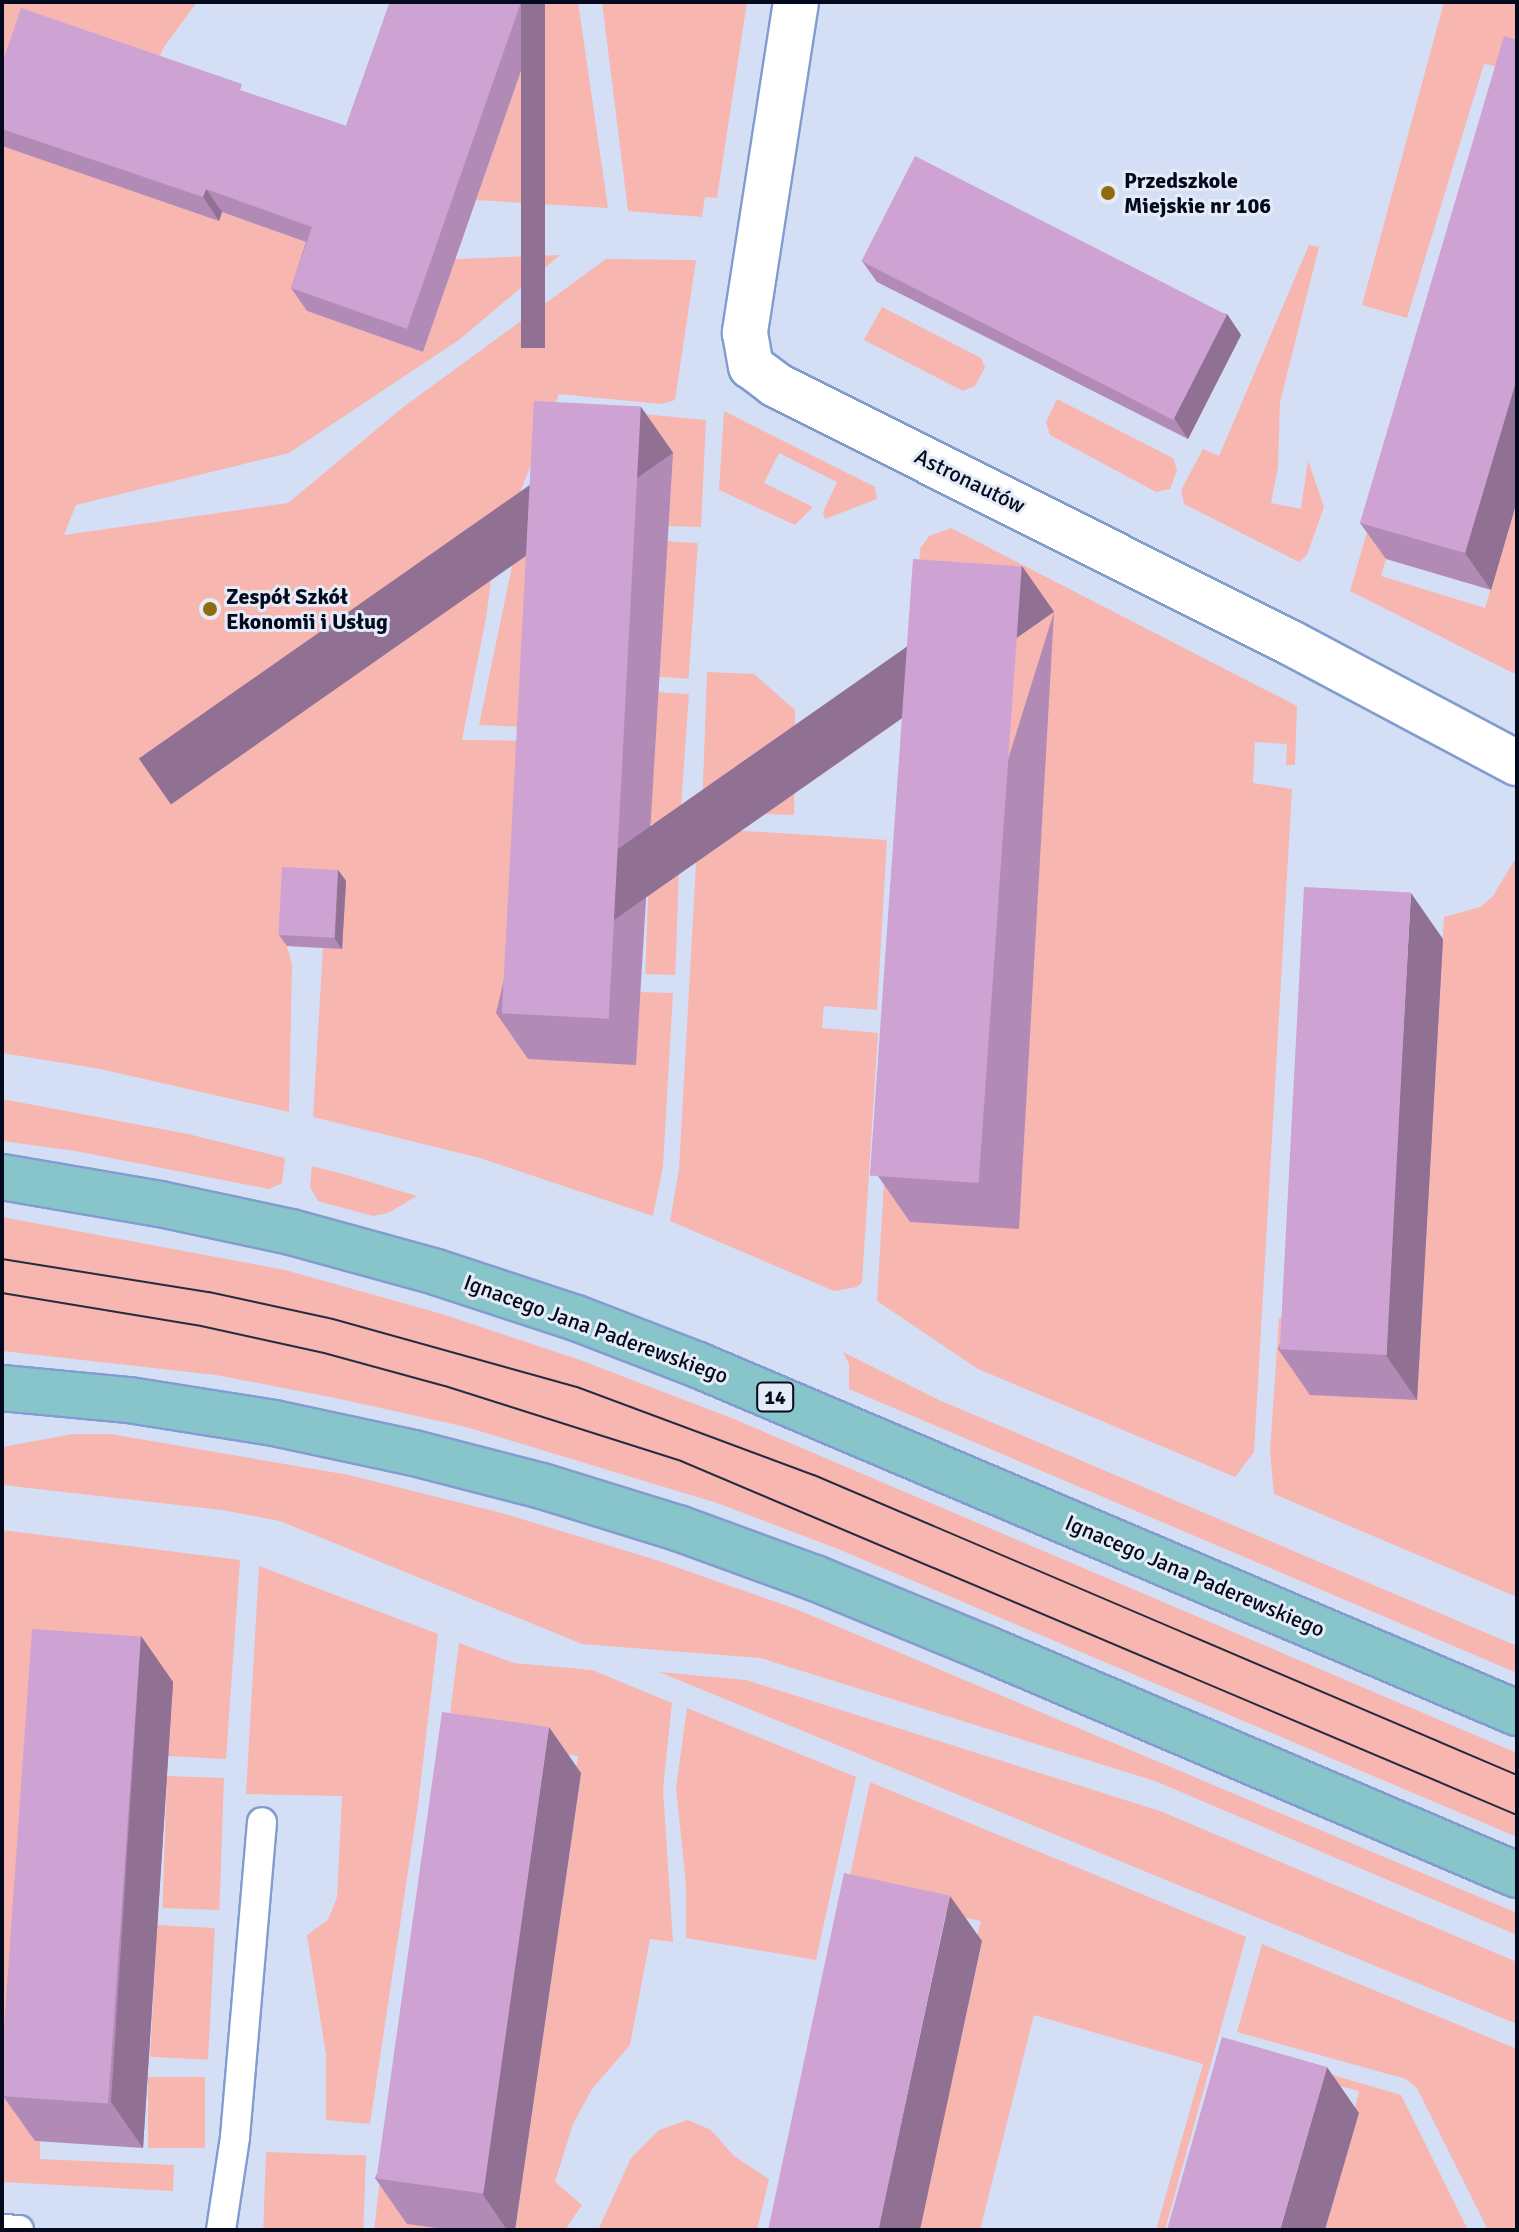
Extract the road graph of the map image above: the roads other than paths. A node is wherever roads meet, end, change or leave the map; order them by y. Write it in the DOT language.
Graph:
graph roads {
  1 [pos="796,2"];
  2 [pos="1517,763"];
  3 [pos="2,1177"];
  4 [pos="2,1388"];
  5 [pos="1517,1713"];
  6 [pos="262,1822"];
  7 [pos="1517,1875"];
  8 [pos="2,2229"];
  9 [pos="19,2230"];
  10 [pos="221,2230"];
  1 -- 2 [label="street, Astronautów"];
  3 -- 5 [label="main road, Ignacego Jana Paderewskiego / 14"];
  4 -- 7 [label="main road"];
  6 -- 10 [label="lane"];
  8 -- 9 [label="lane"];
}
